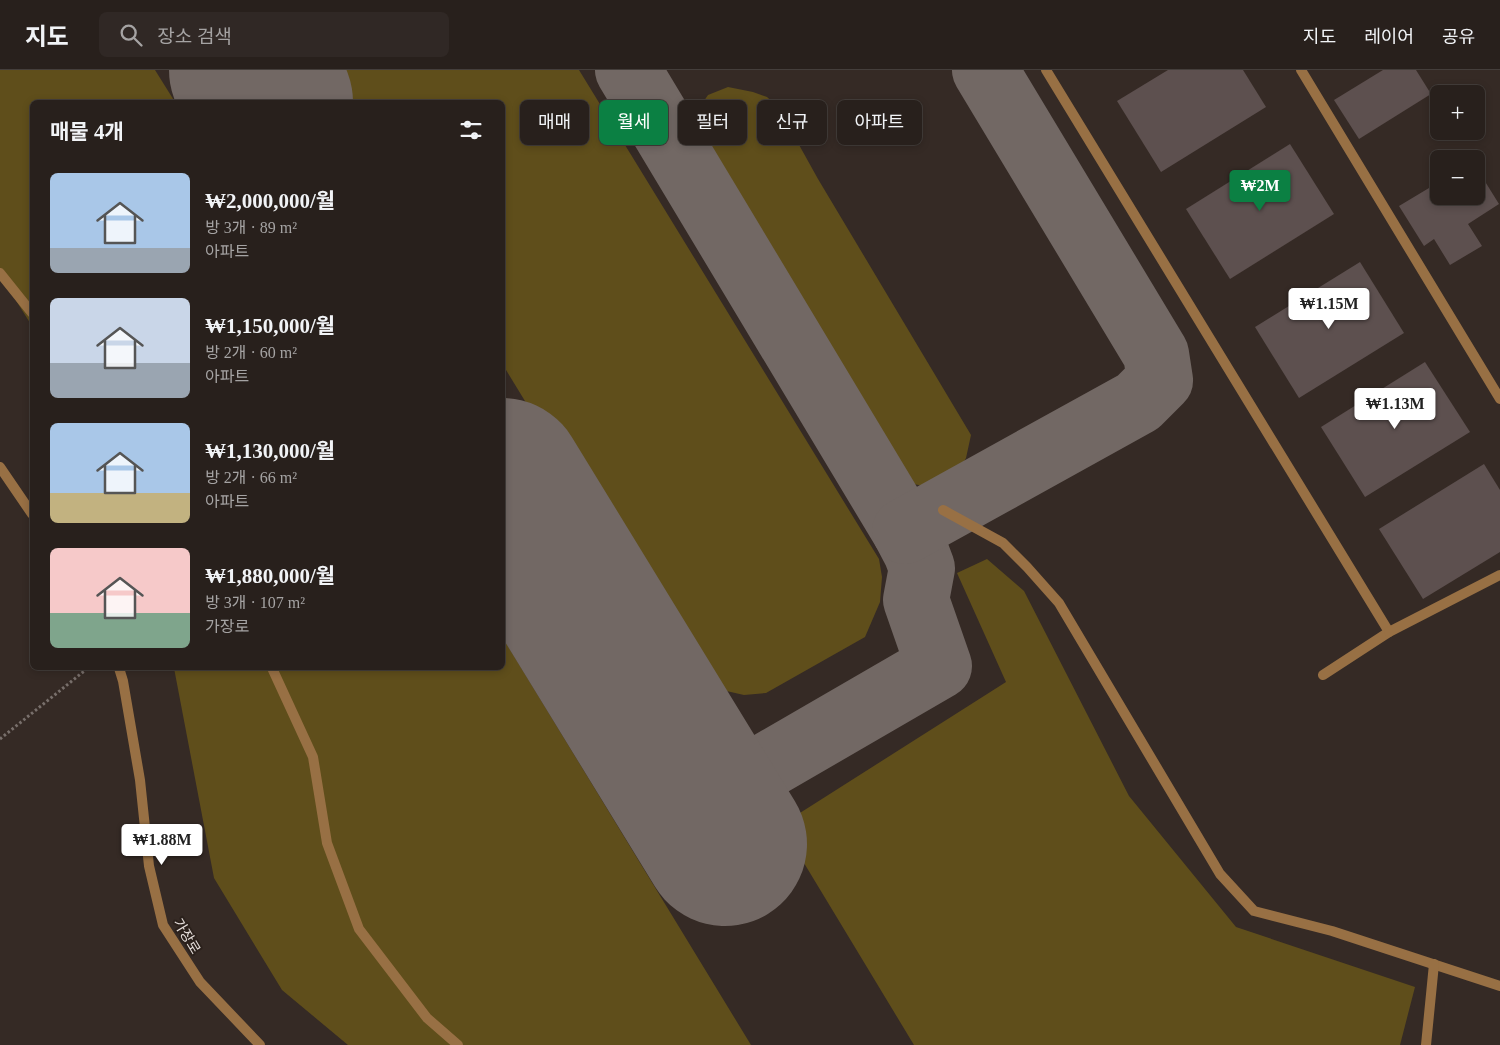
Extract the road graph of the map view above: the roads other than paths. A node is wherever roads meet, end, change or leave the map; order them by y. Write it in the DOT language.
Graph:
graph roads {
  1 [pos="1046,70"];
  2 [pos="1301,70"];
  3 [pos="0,273"];
  4 [pos="30,310"];
  5 [pos="1500,399"];
  6 [pos="0,467"];
  7 [pos="943,510"];
  8 [pos="30,511"];
  9 [pos="1500,575"];
  10 [pos="1389,632"];
  11 [pos="119,670"];
  12 [pos="273,670"];
  13 [pos="1323,675"];
  14 [pos="1434,964"];
  15 [pos="1500,986"];
  16 [pos="260,1045"];
  17 [pos="458,1045"];
  18 [pos="1426,1045"];
  1 -- 10 [label="street"];
  2 -- 5 [label="street"];
  3 -- 4 [label="street"];
  6 -- 8 [label="street"];
  7 -- 14 [label="street"];
  9 -- 10 [label="street"];
  10 -- 13 [label="street"];
  11 -- 16 [label="street, 가장로"];
  12 -- 17 [label="street"];
  14 -- 15 [label="street"];
  14 -- 18 [label="street"];
}
